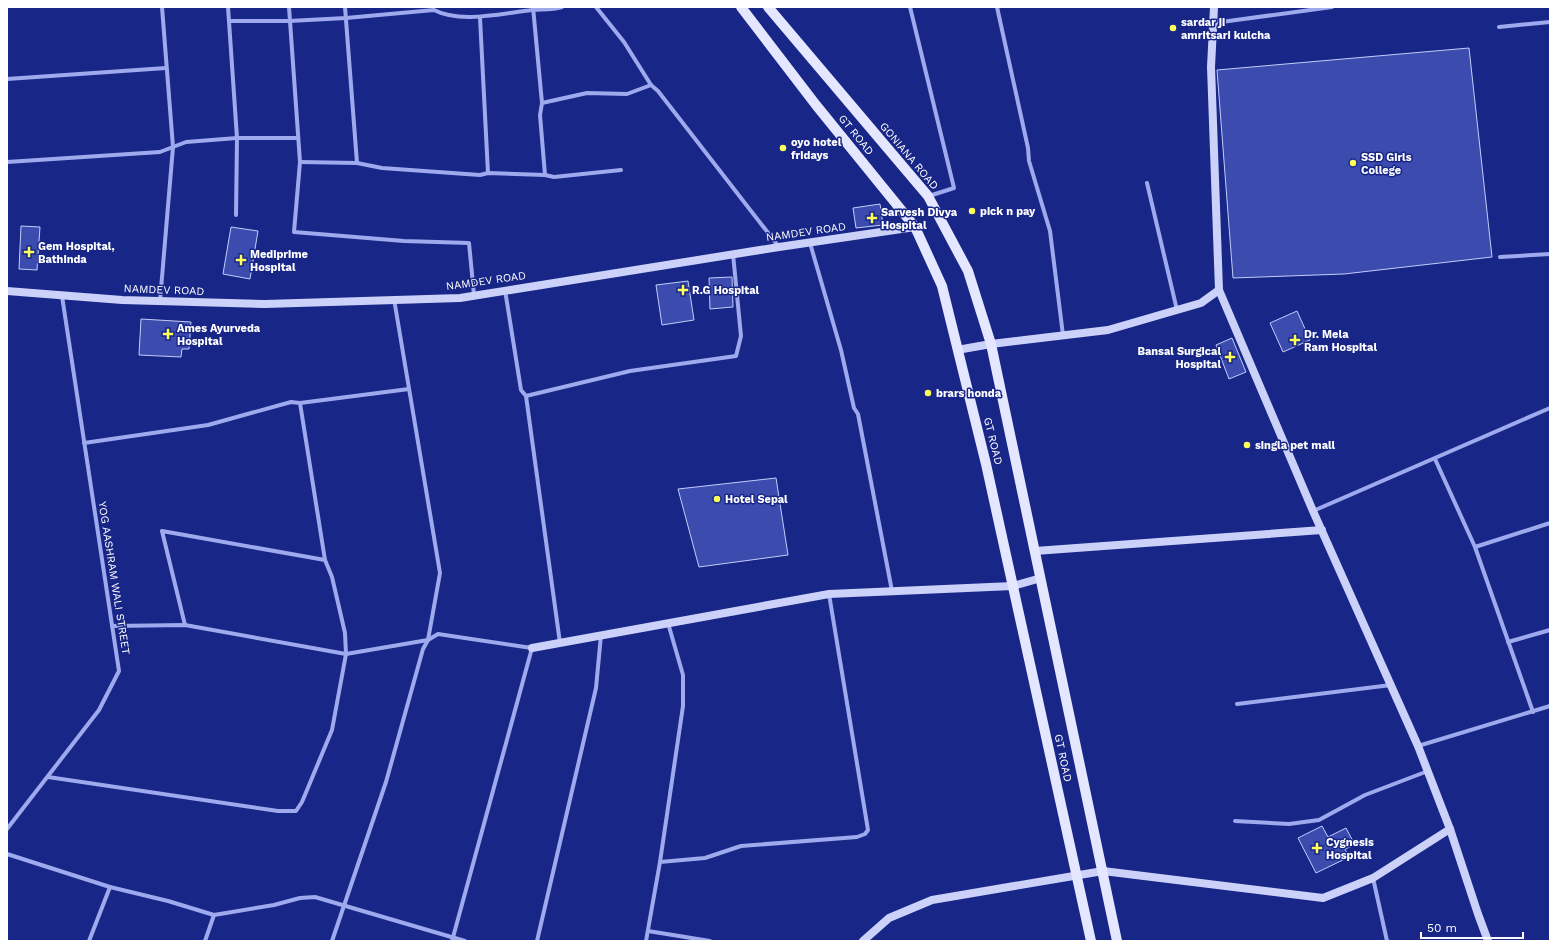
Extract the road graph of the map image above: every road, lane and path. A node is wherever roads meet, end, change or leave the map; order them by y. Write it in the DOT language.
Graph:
graph roads {
  1 [pos="162,7"];
  2 [pos="228,7"];
  3 [pos="289,7"];
  4 [pos="345,7"];
  5 [pos="562,7"];
  6 [pos="596,7"];
  7 [pos="741,7"];
  8 [pos="768,7"];
  9 [pos="910,7"];
  10 [pos="997,7"];
  11 [pos="1214,7"];
  12 [pos="1332,7"];
  13 [pos="434,9"];
  14 [pos="533,9"];
  15 [pos="346,18"];
  16 [pos="480,18"];
  17 [pos="229,21"];
  18 [pos="289,21"];
  19 [pos="1550,22"];
  20 [pos="1213,23"];
  21 [pos="1499,27"];
  22 [pos="166,68"];
  23 [pos="7,79"];
  24 [pos="651,85"];
  25 [pos="542,103"];
  26 [pos="237,138"];
  27 [pos="298,138"];
  28 [pos="173,147"];
  29 [pos="7,162"];
  30 [pos="300,162"];
  31 [pos="357,163"];
  32 [pos="621,170"];
  33 [pos="488,173"];
  34 [pos="545,175"];
  35 [pos="1147,183"];
  36 [pos="928,196"];
  37 [pos="236,215"];
  38 [pos="915,227"];
  39 [pos="810,243"];
  40 [pos="779,247"];
  41 [pos="733,254"];
  42 [pos="1550,254"];
  43 [pos="1500,257"];
  44 [pos="505,290"];
  45 [pos="1219,290"];
  46 [pos="7,291"];
  47 [pos="474,295"];
  48 [pos="62,296"];
  49 [pos="394,300"];
  50 [pos="160,301"];
  51 [pos="1178,310"];
  52 [pos="1063,335"];
  53 [pos="990,344"];
  54 [pos="957,350"];
  55 [pos="409,389"];
  56 [pos="526,396"];
  57 [pos="300,403"];
  58 [pos="1550,408"];
  59 [pos="84,443"];
  60 [pos="1435,459"];
  61 [pos="1313,511"];
  62 [pos="1550,523"];
  63 [pos="1322,530"];
  64 [pos="1475,547"];
  65 [pos="1035,551"];
  66 [pos="325,560"];
  67 [pos="1041,578"];
  68 [pos="1013,586"];
  69 [pos="892,591"];
  70 [pos="829,594"];
  71 [pos="668,623"];
  72 [pos="185,625"];
  73 [pos="112,626"];
  74 [pos="1550,630"];
  75 [pos="601,635"];
  76 [pos="428,640"];
  77 [pos="560,642"];
  78 [pos="1508,642"];
  79 [pos="532,648"];
  80 [pos="346,654"];
  81 [pos="1391,685"];
  82 [pos="1237,704"];
  83 [pos="1550,706"];
  84 [pos="1533,712"];
  85 [pos="1418,746"];
  86 [pos="1428,771"];
  87 [pos="48,777"];
  88 [pos="1235,821"];
  89 [pos="7,829"];
  90 [pos="1450,829"];
  91 [pos="7,854"];
  92 [pos="660,862"];
  93 [pos="1103,871"];
  94 [pos="1076,876"];
  95 [pos="1373,878"];
  96 [pos="110,887"];
  97 [pos="345,905"];
  98 [pos="214,916"];
  99 [pos="648,931"];
  100 [pos="452,939"];
  101 [pos="89,941"];
  102 [pos="205,941"];
  103 [pos="332,941"];
  104 [pos="465,941"];
  105 [pos="538,941"];
  106 [pos="646,941"];
  107 [pos="710,941"];
  108 [pos="863,941"];
  109 [pos="1091,941"];
  110 [pos="1117,941"];
  111 [pos="1387,941"];
  112 [pos="1488,941"];
  1 -- 22 [label="street"];
  2 -- 17 [label="street"];
  3 -- 18 [label="street"];
  4 -- 15 [label="street"];
  5 -- 14 [label="street"];
  6 -- 24 [label="street"];
  7 -- 38 [label="main road, GT ROAD"];
  8 -- 36 [label="main road, GONIANA ROAD"];
  9 -- 36 [label="street"];
  10 -- 52 [label="street"];
  11 -- 20 [label="street"];
  12 -- 20 [label="street"];
  13 -- 15 [label="street"];
  13 -- 16 [label="street"];
  14 -- 16 [label="street"];
  14 -- 25 [label="street"];
  15 -- 18 [label="street"];
  15 -- 31 [label="street"];
  16 -- 33 [label="street"];
  17 -- 18 [label="street"];
  17 -- 26 [label="street"];
  18 -- 27 [label="street"];
  19 -- 21 [label="street"];
  20 -- 45 [label="street"];
  22 -- 23 [label="street"];
  22 -- 28 [label="street"];
  24 -- 25 [label="street"];
  24 -- 40 [label="street"];
  25 -- 34 [label="street"];
  26 -- 27 [label="street"];
  26 -- 28 [label="street"];
  26 -- 37 [label="street"];
  27 -- 30 [label="street"];
  28 -- 29 [label="street"];
  28 -- 50 [label="street"];
  30 -- 31 [label="street"];
  30 -- 47 [label="street"];
  31 -- 33 [label="street"];
  32 -- 34 [label="street"];
  33 -- 34 [label="street"];
  35 -- 51 [label="street"];
  36 -- 53 [label="main road, GONIANA ROAD"];
  38 -- 39 [label="street, NAMDEV ROAD"];
  38 -- 54 [label="main road, GT ROAD"];
  39 -- 40 [label="street, NAMDEV ROAD"];
  39 -- 69 [label="street"];
  40 -- 41 [label="street, NAMDEV ROAD"];
  41 -- 44 [label="street, NAMDEV ROAD"];
  41 -- 56 [label="street"];
  42 -- 43 [label="street"];
  44 -- 47 [label="street, NAMDEV ROAD"];
  44 -- 56 [label="street"];
  45 -- 51 [label="street"];
  45 -- 61 [label="street"];
  46 -- 48 [label="street, NAMDEV ROAD"];
  47 -- 49 [label="street, NAMDEV ROAD"];
  48 -- 50 [label="street, NAMDEV ROAD"];
  48 -- 59 [label="street, YOG AASHRAM WALI STREET"];
  49 -- 50 [label="street, NAMDEV ROAD"];
  49 -- 55 [label="street"];
  51 -- 52 [label="street"];
  52 -- 53 [label="street"];
  53 -- 54 [label="street"];
  53 -- 65 [label="main road, GT ROAD"];
  54 -- 68 [label="main road, GT ROAD"];
  55 -- 57 [label="street"];
  55 -- 76 [label="street"];
  56 -- 77 [label="street"];
  57 -- 59 [label="street"];
  57 -- 66 [label="street"];
  58 -- 60 [label="street"];
  59 -- 73 [label="street, YOG AASHRAM WALI STREET"];
  60 -- 61 [label="street"];
  60 -- 64 [label="street"];
  61 -- 63 [label="street"];
  62 -- 64 [label="street"];
  63 -- 65 [label="street"];
  63 -- 81 [label="street"];
  64 -- 78 [label="street"];
  65 -- 67 [label="main road, GT ROAD"];
  66 -- 72 [label="street"];
  66 -- 80 [label="street"];
  67 -- 68 [label="street"];
  67 -- 93 [label="main road, GT ROAD"];
  68 -- 69 [label="street"];
  68 -- 94 [label="main road, GT ROAD"];
  69 -- 70 [label="street"];
  70 -- 71 [label="street"];
  70 -- 92 [label="street"];
  71 -- 75 [label="street"];
  71 -- 92 [label="street"];
  72 -- 73 [label="street"];
  72 -- 80 [label="street"];
  73 -- 87 [label="street, YOG AASHRAM WALI STREET"];
  74 -- 78 [label="street"];
  75 -- 77 [label="street"];
  75 -- 105 [label="street"];
  76 -- 79 [label="street"];
  76 -- 80 [label="street"];
  76 -- 97 [label="street"];
  77 -- 79 [label="street"];
  78 -- 84 [label="street"];
  79 -- 100 [label="street"];
  80 -- 87 [label="street"];
  81 -- 82 [label="street"];
  81 -- 85 [label="street"];
  83 -- 84 [label="street"];
  84 -- 85 [label="street"];
  85 -- 86 [label="street"];
  86 -- 88 [label="street"];
  86 -- 90 [label="street"];
  87 -- 89 [label="street, YOG AASHRAM WALI STREET"];
  90 -- 95 [label="street"];
  90 -- 112 [label="street"];
  91 -- 96 [label="street"];
  92 -- 99 [label="street"];
  93 -- 94 [label="street"];
  93 -- 95 [label="street"];
  93 -- 110 [label="main road, GT ROAD"];
  94 -- 108 [label="street"];
  94 -- 109 [label="main road, GT ROAD"];
  95 -- 111 [label="street"];
  96 -- 98 [label="street"];
  96 -- 101 [label="street"];
  97 -- 98 [label="street"];
  97 -- 100 [label="street"];
  97 -- 103 [label="street"];
  98 -- 102 [label="street"];
  99 -- 106 [label="street"];
  99 -- 107 [label="street"];
  100 -- 104 [label="street"];
}
